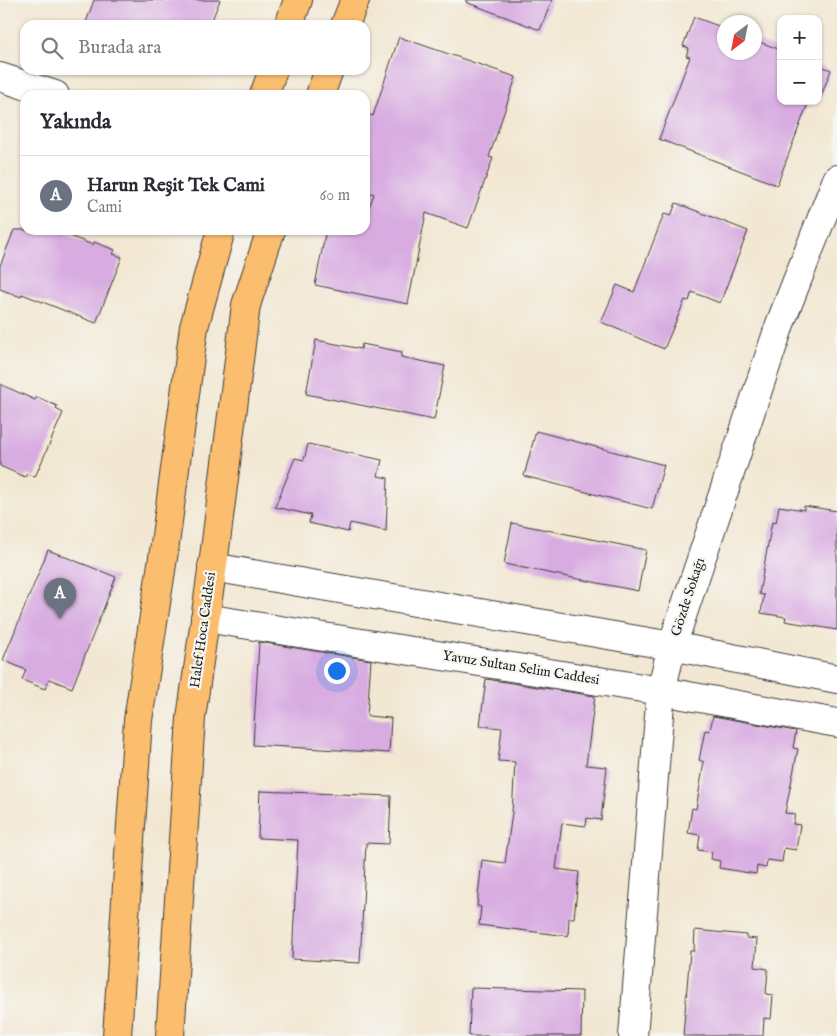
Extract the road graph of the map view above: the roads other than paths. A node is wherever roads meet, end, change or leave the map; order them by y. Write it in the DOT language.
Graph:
graph roads {
  1 [pos="298,0"];
  2 [pos="355,0"];
  3 [pos="291,20"];
  4 [pos="348,20"];
  5 [pos="271,75"];
  6 [pos="327,75"];
  7 [pos="0,77"];
  8 [pos="40,90"];
  9 [pos="266,90"];
  10 [pos="322,90"];
  11 [pos="837,179"];
  12 [pos="220,235"];
  13 [pos="269,235"];
  14 [pos="212,567"];
  15 [pos="205,618"];
  16 [pos="672,646"];
  17 [pos="837,679"];
  18 [pos="661,691"];
  19 [pos="837,723"];
  20 [pos="118,1036"];
  21 [pos="170,1036"];
  22 [pos="633,1036"];
  1 -- 3 [label="main road"];
  2 -- 4 [label="main road"];
  5 -- 9 [label="main road"];
  6 -- 10 [label="main road"];
  7 -- 8 [label="street"];
  11 -- 16 [label="street, Gözde Sokağı"];
  12 -- 20 [label="main road"];
  13 -- 14 [label="main road, Halef Hoca Caddesi"];
  14 -- 15 [label="main road, Halef Hoca Caddesi"];
  14 -- 16 [label="street"];
  15 -- 18 [label="street, Yavuz Sultan Selim Caddesi"];
  15 -- 21 [label="main road, Halef Hoca Caddesi"];
  16 -- 17 [label="street"];
  16 -- 18 [label="street, Gözde Sokağı"];
  18 -- 19 [label="street, Yavuz Sultan Selim Caddesi"];
  18 -- 22 [label="street, Gözde Sokağı"];
}
